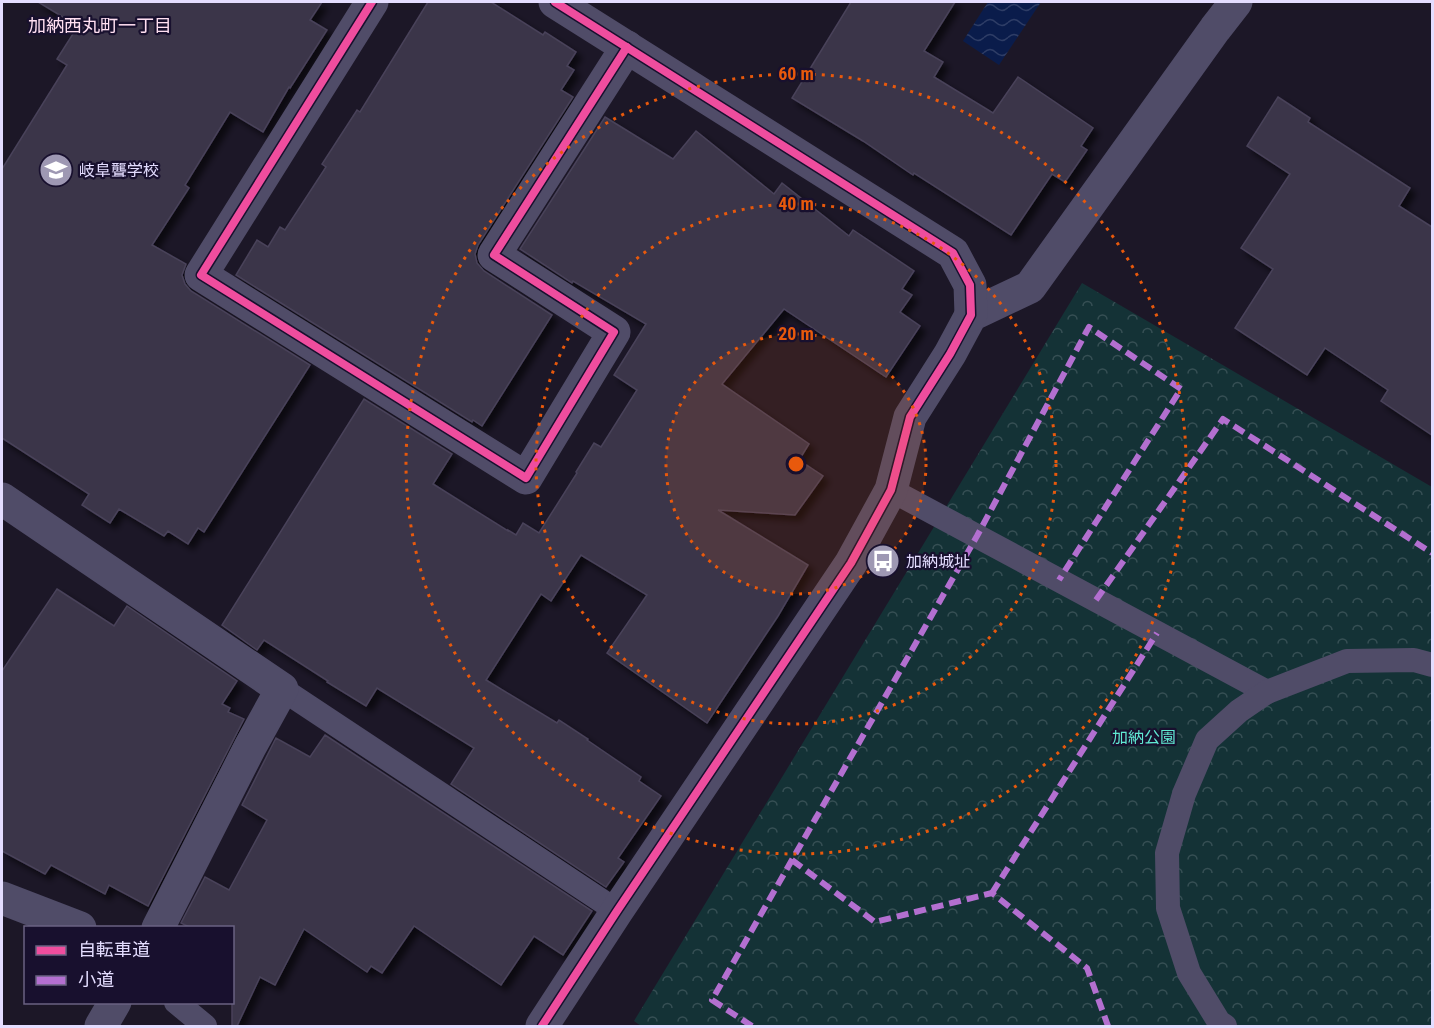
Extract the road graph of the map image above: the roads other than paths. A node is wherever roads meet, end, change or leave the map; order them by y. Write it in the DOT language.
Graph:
graph roads {
  1 [pos="372,2"];
  2 [pos="555,2"];
  3 [pos="1236,2"];
  4 [pos="627,47"];
  5 [pos="970,315"];
  6 [pos="891,490"];
  7 [pos="2,499"];
  8 [pos="1432,665"];
  9 [pos="282,689"];
  10 [pos="1266,692"];
  11 [pos="2,898"];
  12 [pos="617,911"];
  13 [pos="77,926"];
  14 [pos="159,926"];
  15 [pos="114,1004"];
  16 [pos="178,1004"];
  17 [pos="101,1026"];
  18 [pos="205,1026"];
  19 [pos="542,1026"];
  20 [pos="1225,1026"];
  1 -- 4 [label="street"];
  2 -- 4 [label="street"];
  3 -- 5 [label="street"];
  4 -- 5 [label="street"];
  5 -- 6 [label="street"];
  6 -- 10 [label="lane"];
  6 -- 12 [label="street"];
  7 -- 9 [label="street"];
  8 -- 10 [label="lane"];
  9 -- 12 [label="lane"];
  9 -- 14 [label="street"];
  10 -- 20 [label="lane"];
  11 -- 13 [label="street"];
  12 -- 19 [label="street"];
  15 -- 17 [label="street"];
  16 -- 18 [label="lane"];
}
